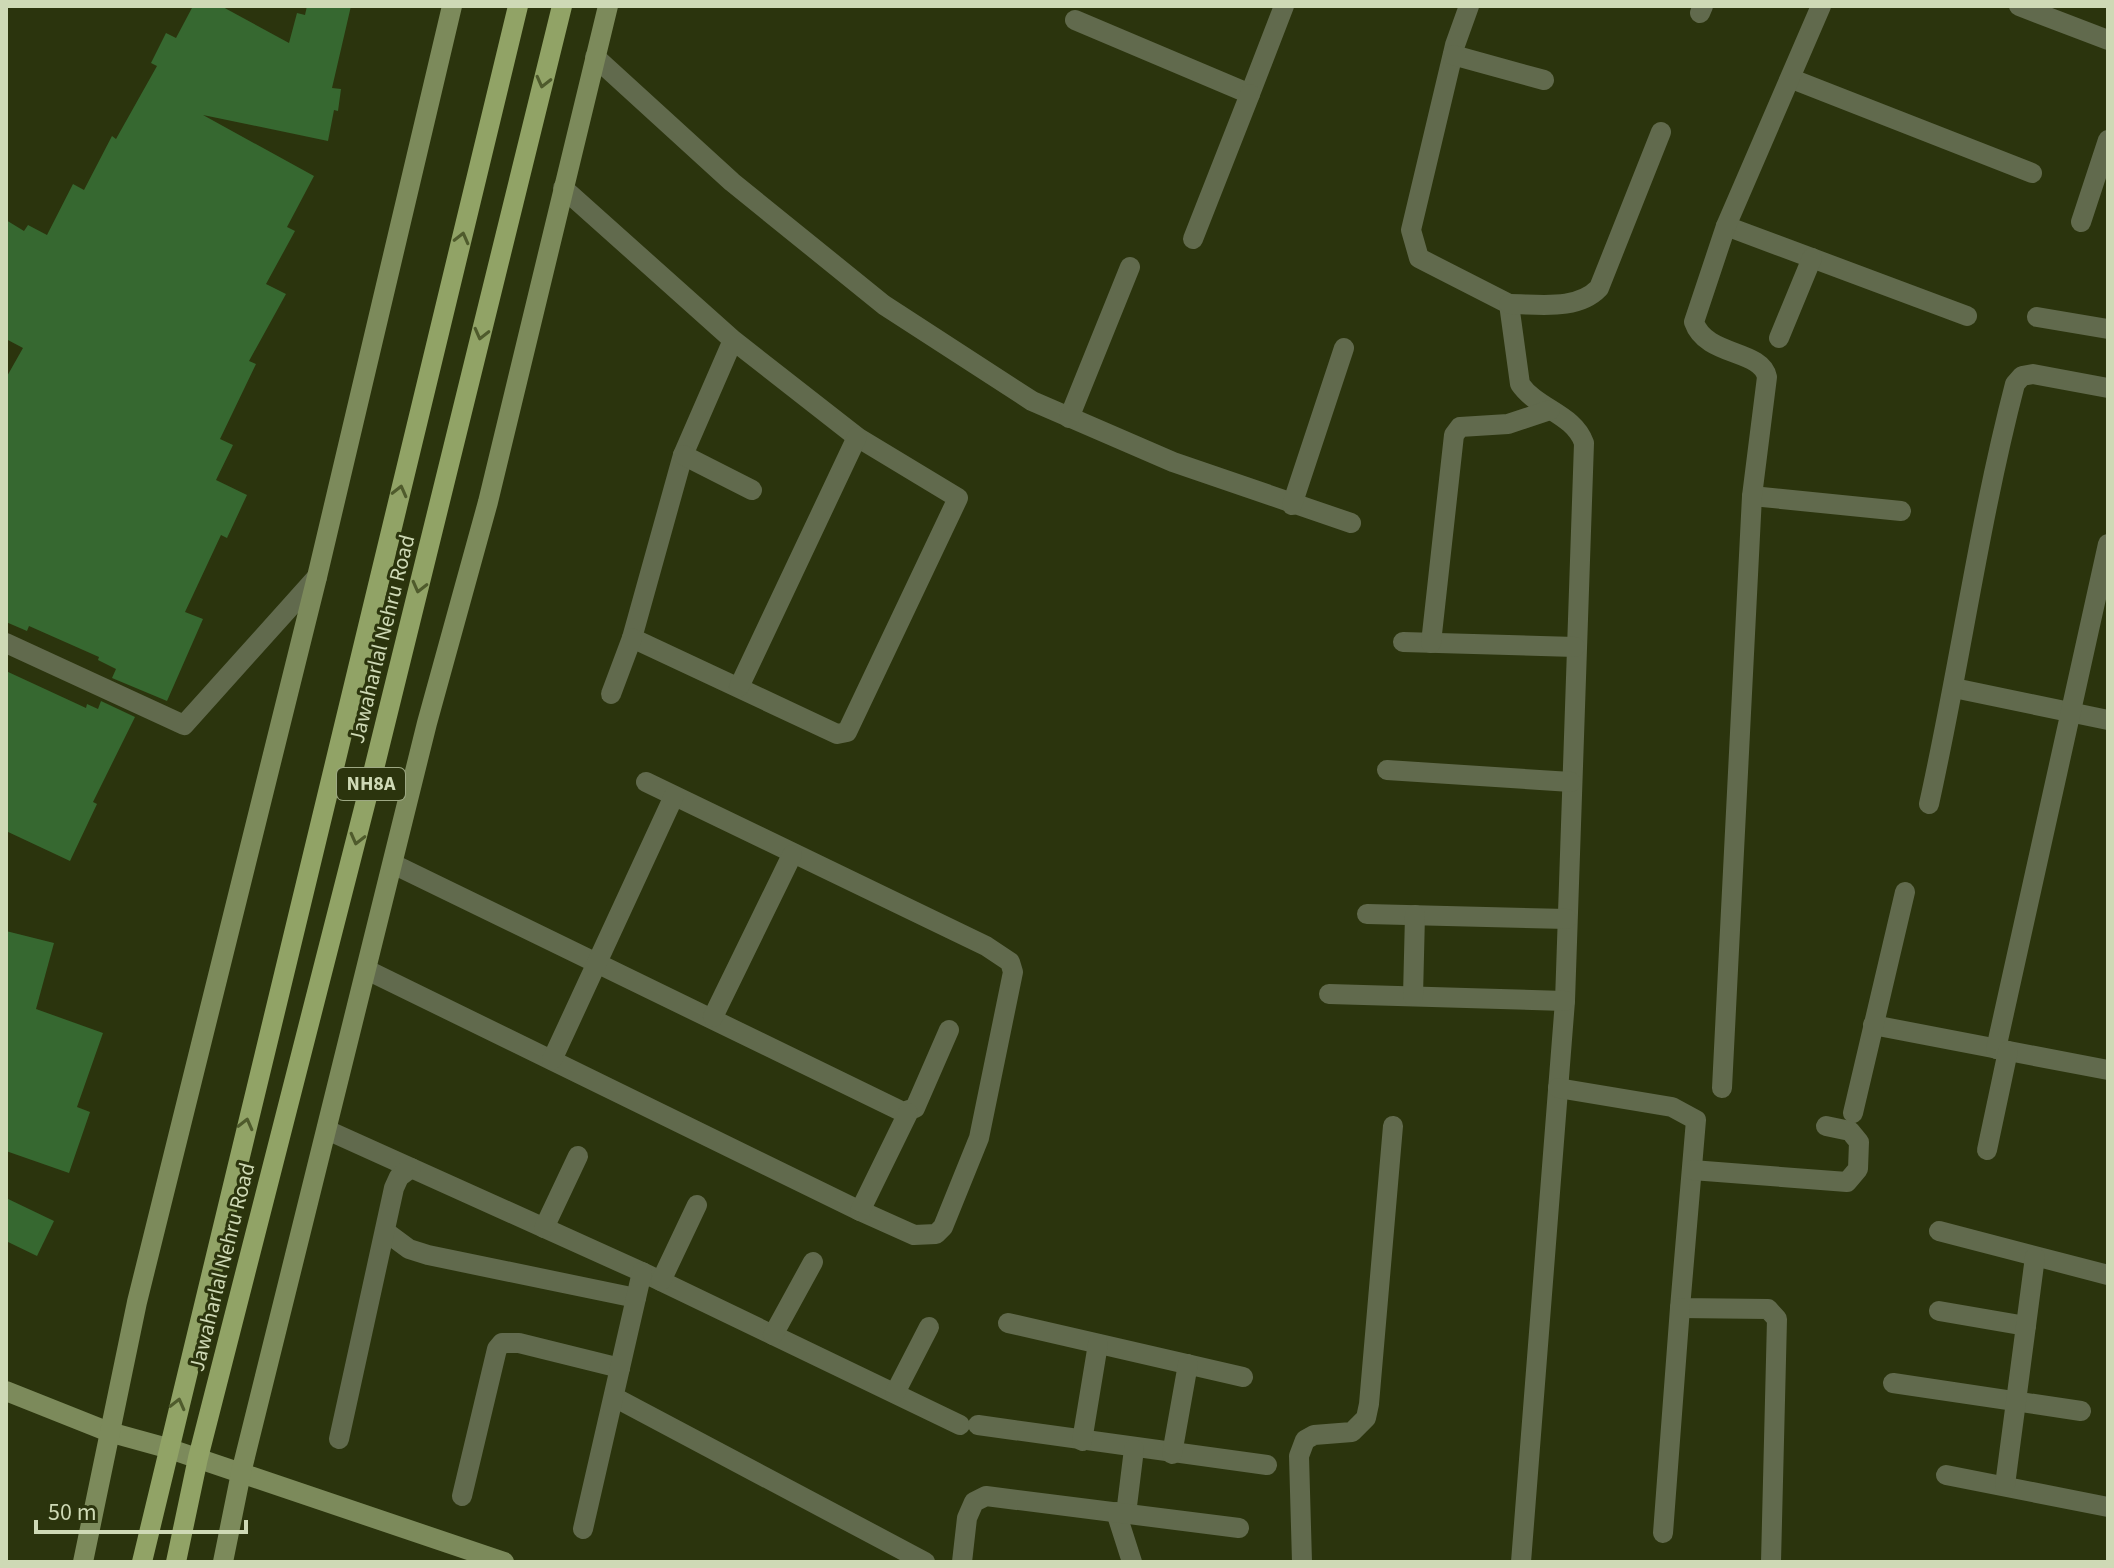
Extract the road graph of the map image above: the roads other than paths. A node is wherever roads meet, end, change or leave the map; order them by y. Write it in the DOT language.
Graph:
graph roads {
  1 [pos="452,6"];
  2 [pos="518,6"];
  3 [pos="562,6"];
  4 [pos="608,6"];
  5 [pos="1284,6"];
  6 [pos="1469,6"];
  7 [pos="1821,6"];
  8 [pos="2019,6"];
  9 [pos="1075,20"];
  10 [pos="2108,40"];
  11 [pos="1453,55"];
  12 [pos="595,57"];
  13 [pos="1792,79"];
  14 [pos="1544,80"];
  15 [pos="1250,94"];
  16 [pos="1661,132"];
  17 [pos="2108,140"];
  18 [pos="2032,173"];
  19 [pos="563,188"];
  20 [pos="2081,222"];
  21 [pos="1726,226"];
  22 [pos="1193,239"];
  23 [pos="1812,258"];
  24 [pos="1130,267"];
  25 [pos="1509,304"];
  26 [pos="1967,316"];
  27 [pos="2037,317"];
  28 [pos="2108,329"];
  29 [pos="1779,338"];
  30 [pos="733,340"];
  31 [pos="1344,348"];
  32 [pos="2108,388"];
  33 [pos="1550,410"];
  34 [pos="1069,418"];
  35 [pos="857,437"];
  36 [pos="683,455"];
  37 [pos="752,490"];
  38 [pos="1752,496"];
  39 [pos="1292,505"];
  40 [pos="1901,511"];
  41 [pos="1351,523"];
  42 [pos="2108,544"];
  43 [pos="317,577"];
  44 [pos="632,638"];
  45 [pos="1403,642"];
  46 [pos="6,643"];
  47 [pos="1431,643"];
  48 [pos="1575,647"];
  49 [pos="739,687"];
  50 [pos="1954,688"];
  51 [pos="611,694"];
  52 [pos="2070,712"];
  53 [pos="2108,720"];
  54 [pos="1387,770"];
  55 [pos="646,782"];
  56 [pos="1571,782"];
  57 [pos="674,796"];
  58 [pos="1929,804"];
  59 [pos="792,855"];
  60 [pos="395,865"];
  61 [pos="1905,892"];
  62 [pos="1367,914"];
  63 [pos="1415,915"];
  64 [pos="1567,919"];
  65 [pos="597,962"];
  66 [pos="367,970"];
  67 [pos="1329,994"];
  68 [pos="1413,996"];
  69 [pos="1565,1001"];
  70 [pos="713,1017"];
  71 [pos="1873,1025"];
  72 [pos="949,1030"];
  73 [pos="2002,1050"];
  74 [pos="552,1060"];
  75 [pos="2108,1070"];
  76 [pos="1558,1088"];
  77 [pos="1722,1088"];
  78 [pos="908,1113"];
  79 [pos="1853,1113"];
  80 [pos="1393,1126"];
  81 [pos="1826,1126"];
  82 [pos="327,1130"];
  83 [pos="1987,1150"];
  84 [pos="578,1156"];
  85 [pos="411,1168"];
  86 [pos="1692,1170"];
  87 [pos="697,1205"];
  88 [pos="860,1211"];
  89 [pos="544,1228"];
  90 [pos="1939,1231"];
  91 [pos="386,1232"];
  92 [pos="2035,1257"];
  93 [pos="813,1262"];
  94 [pos="2108,1275"];
  95 [pos="652,1276"];
  96 [pos="636,1298"];
  97 [pos="1680,1308"];
  98 [pos="1939,1311"];
  99 [pos="1008,1323"];
  100 [pos="2026,1326"];
  101 [pos="929,1327"];
  102 [pos="773,1335"];
  103 [pos="1098,1344"];
  104 [pos="1188,1364"];
  105 [pos="620,1368"];
  106 [pos="1243,1377"];
  107 [pos="1893,1383"];
  108 [pos="6,1391"];
  109 [pos="895,1393"];
  110 [pos="614,1397"];
  111 [pos="2016,1400"];
  112 [pos="2081,1411"];
  113 [pos="109,1432"];
  114 [pos="339,1439"];
  115 [pos="1082,1441"];
  116 [pos="167,1448"];
  117 [pos="1134,1449"];
  118 [pos="1172,1454"];
  119 [pos="198,1458"];
  120 [pos="1267,1465"];
  121 [pos="241,1473"];
  122 [pos="1946,1475"];
  123 [pos="2005,1485"];
  124 [pos="462,1496"];
  125 [pos="2108,1507"];
  126 [pos="1121,1513"];
  127 [pos="1239,1528"];
  128 [pos="583,1529"];
  129 [pos="1663,1533"];
  130 [pos="83,1562"];
  131 [pos="142,1562"];
  132 [pos="176,1562"];
  133 [pos="223,1562"];
  134 [pos="504,1562"];
  135 [pos="925,1562"];
  136 [pos="962,1562"];
  137 [pos="1132,1562"];
  138 [pos="1302,1562"];
  139 [pos="1521,1562"];
  140 [pos="1771,1562"];
  1 -- 43 [label="street"];
  116 -- 2 [label="main road, Jawaharlal Nehru Road / NH8A, one-way"];
  3 -- 119 [label="main road, Jawaharlal Nehru Road / NH8A, one-way"];
  4 -- 12 [label="street"];
  5 -- 15 [label="street"];
  6 -- 11 [label="street"];
  7 -- 13 [label="street"];
  8 -- 10 [label="street"];
  9 -- 15 [label="street"];
  11 -- 14 [label="street"];
  11 -- 25 [label="street"];
  12 -- 19 [label="street"];
  12 -- 34 [label="street"];
  13 -- 18 [label="street"];
  13 -- 21 [label="street"];
  15 -- 22 [label="street"];
  16 -- 25 [label="street"];
  17 -- 20 [label="street"];
  19 -- 30 [label="street"];
  19 -- 60 [label="street"];
  21 -- 23 [label="street"];
  21 -- 38 [label="street"];
  23 -- 26 [label="street"];
  23 -- 29 [label="street"];
  24 -- 34 [label="street"];
  25 -- 33 [label="street"];
  27 -- 28 [label="street"];
  30 -- 35 [label="street"];
  30 -- 36 [label="street"];
  31 -- 39 [label="street"];
  32 -- 50 [label="street"];
  33 -- 47 [label="street"];
  33 -- 48 [label="street"];
  34 -- 39 [label="street"];
  35 -- 49 [label="street"];
  35 -- 49 [label="street"];
  36 -- 37 [label="street"];
  36 -- 44 [label="street"];
  38 -- 40 [label="street"];
  38 -- 77 [label="street"];
  39 -- 41 [label="street"];
  42 -- 52 [label="street"];
  43 -- 46 [label="street"];
  43 -- 113 [label="street"];
  44 -- 49 [label="street"];
  44 -- 51 [label="street"];
  45 -- 47 [label="street"];
  47 -- 48 [label="street"];
  48 -- 56 [label="street"];
  50 -- 52 [label="street"];
  50 -- 58 [label="street"];
  52 -- 53 [label="street"];
  52 -- 73 [label="street"];
  54 -- 56 [label="street"];
  55 -- 57 [label="street"];
  56 -- 64 [label="street"];
  57 -- 59 [label="street"];
  57 -- 65 [label="street"];
  59 -- 70 [label="street"];
  59 -- 88 [label="street"];
  60 -- 65 [label="street"];
  60 -- 66 [label="street"];
  61 -- 71 [label="street"];
  62 -- 63 [label="street"];
  63 -- 64 [label="street"];
  63 -- 68 [label="street"];
  64 -- 69 [label="street"];
  65 -- 70 [label="street"];
  65 -- 74 [label="street"];
  66 -- 74 [label="street"];
  66 -- 82 [label="street"];
  67 -- 68 [label="street"];
  68 -- 69 [label="street"];
  69 -- 76 [label="street"];
  70 -- 78 [label="street"];
  71 -- 73 [label="street"];
  71 -- 79 [label="street"];
  72 -- 78 [label="street"];
  73 -- 75 [label="street"];
  73 -- 83 [label="street"];
  74 -- 88 [label="street"];
  76 -- 86 [label="street"];
  76 -- 139 [label="street"];
  78 -- 88 [label="street"];
  80 -- 138 [label="street"];
  81 -- 86 [label="street"];
  82 -- 85 [label="street"];
  82 -- 121 [label="street"];
  84 -- 89 [label="street"];
  85 -- 89 [label="street"];
  85 -- 91 [label="street"];
  86 -- 97 [label="street"];
  87 -- 95 [label="street"];
  89 -- 95 [label="street"];
  90 -- 92 [label="street"];
  91 -- 96 [label="street"];
  91 -- 114 [label="street"];
  92 -- 94 [label="street"];
  92 -- 100 [label="street"];
  93 -- 102 [label="street"];
  95 -- 96 [label="street"];
  95 -- 102 [label="street"];
  96 -- 105 [label="street"];
  97 -- 129 [label="street"];
  97 -- 140 [label="street"];
  98 -- 100 [label="street"];
  99 -- 103 [label="street"];
  100 -- 111 [label="street"];
  101 -- 109 [label="street"];
  102 -- 109 [label="street"];
  103 -- 104 [label="street"];
  103 -- 115 [label="street"];
  104 -- 106 [label="street"];
  104 -- 118 [label="street"];
  105 -- 110 [label="street"];
  105 -- 124 [label="street"];
  107 -- 111 [label="street"];
  108 -- 113 [label="street"];
  109 -- 115 [label="street"];
  110 -- 128 [label="street"];
  110 -- 135 [label="street"];
  111 -- 112 [label="street"];
  111 -- 123 [label="street"];
  113 -- 116 [label="street"];
  113 -- 130 [label="street"];
  115 -- 117 [label="street"];
  116 -- 119 [label="street"];
  116 -- 131 [label="main road, Jawaharlal Nehru Road / NH8A"];
  117 -- 118 [label="street"];
  117 -- 126 [label="street"];
  118 -- 120 [label="street"];
  119 -- 121 [label="street"];
  119 -- 132 [label="main road, Jawaharlal Nehru Road / NH8A"];
  121 -- 133 [label="street"];
  121 -- 134 [label="street"];
  122 -- 123 [label="street"];
  123 -- 125 [label="street"];
  126 -- 127 [label="street"];
  126 -- 136 [label="street"];
  126 -- 137 [label="street"];
}
